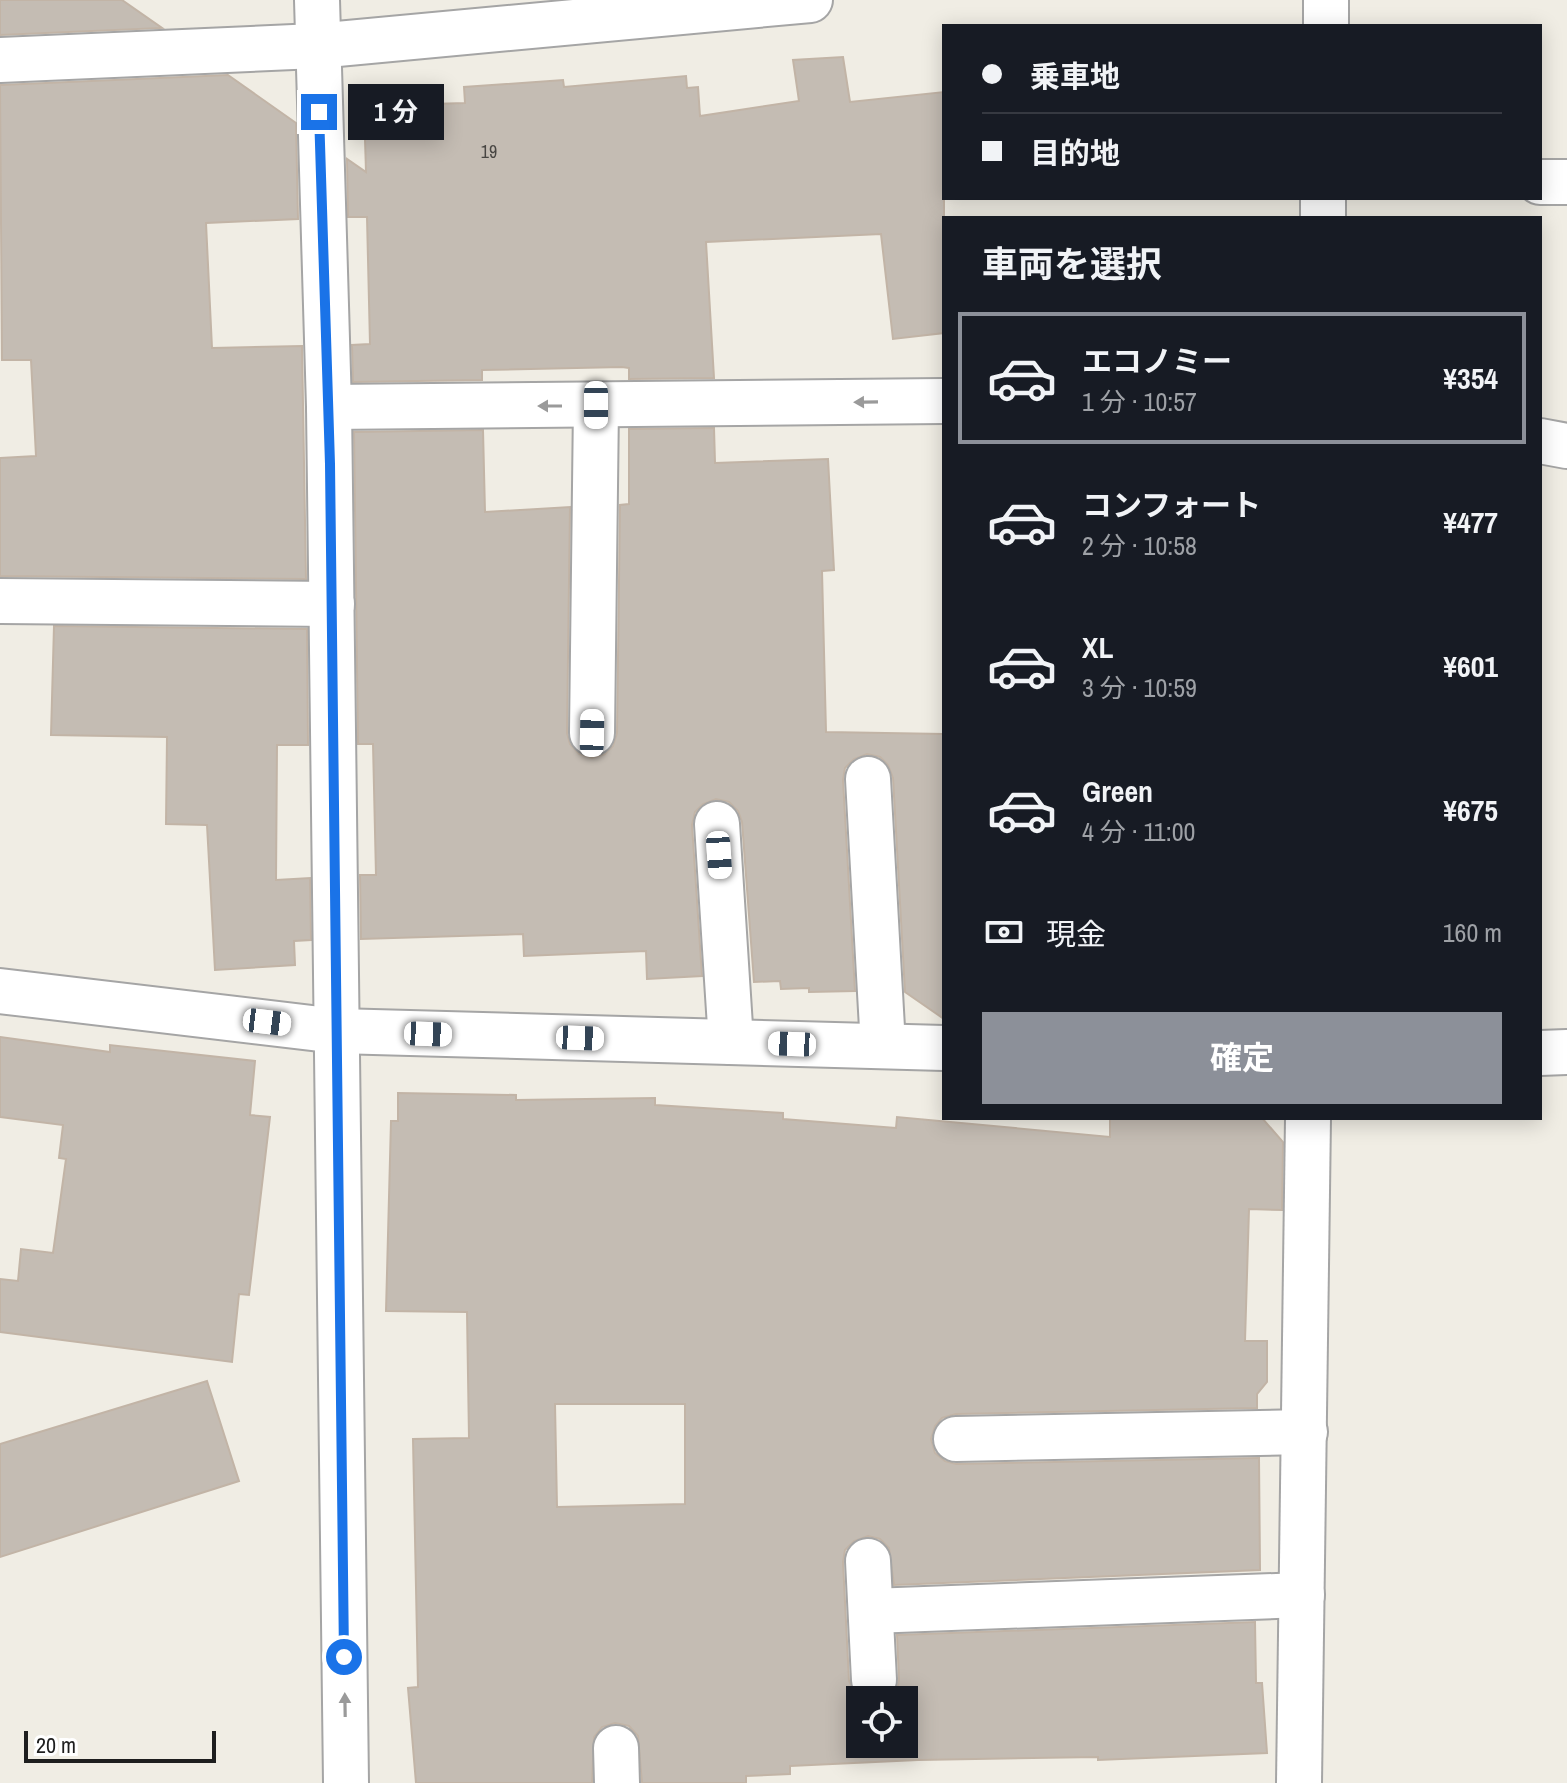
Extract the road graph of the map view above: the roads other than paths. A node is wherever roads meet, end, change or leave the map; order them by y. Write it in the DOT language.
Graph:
graph roads {
  1 [pos="317,0"];
  2 [pos="810,0"];
  3 [pos="1326,0"];
  4 [pos="1326,24"];
  5 [pos="316,46"];
  6 [pos="0,60"];
  7 [pos="1542,182"];
  8 [pos="1567,182"];
  9 [pos="942,401"];
  10 [pos="596,405"];
  11 [pos="329,407"];
  12 [pos="1542,441"];
  13 [pos="1567,446"];
  14 [pos="0,601"];
  15 [pos="332,604"];
  16 [pos="592,733"];
  17 [pos="868,779"];
  18 [pos="717,824"];
  19 [pos="0,991"];
  20 [pos="337,1031"];
  21 [pos="731,1042"];
  22 [pos="883,1046"];
  23 [pos="942,1048"];
  24 [pos="1567,1052"];
  25 [pos="1542,1053"];
  26 [pos="1308,1120"];
  27 [pos="1305,1432"];
  28 [pos="956,1439"];
  29 [pos="868,1561"];
  30 [pos="1302,1595"];
  31 [pos="871,1611"];
  32 [pos="874,1680"];
  33 [pos="346,1783"];
  34 [pos="1299,1783"];
  1 -- 5 [label="street"];
  2 -- 5 [label="street"];
  3 -- 4 [label="street"];
  5 -- 6 [label="street"];
  5 -- 11 [label="street"];
  7 -- 8 [label="street"];
  9 -- 10 [label="street, one-way"];
  10 -- 11 [label="street, one-way"];
  10 -- 16 [label="street"];
  11 -- 15 [label="street"];
  12 -- 13 [label="street"];
  14 -- 15 [label="street"];
  15 -- 20 [label="street"];
  17 -- 22 [label="street"];
  18 -- 21 [label="street"];
  19 -- 20 [label="street"];
  20 -- 21 [label="street"];
  33 -- 20 [label="street, one-way"];
  21 -- 22 [label="street"];
  22 -- 23 [label="street"];
  24 -- 25 [label="street"];
  26 -- 27 [label="street"];
  27 -- 28 [label="street"];
  27 -- 30 [label="street"];
  29 -- 31 [label="street"];
  30 -- 31 [label="street"];
  30 -- 34 [label="street"];
  31 -- 32 [label="street"];
}
